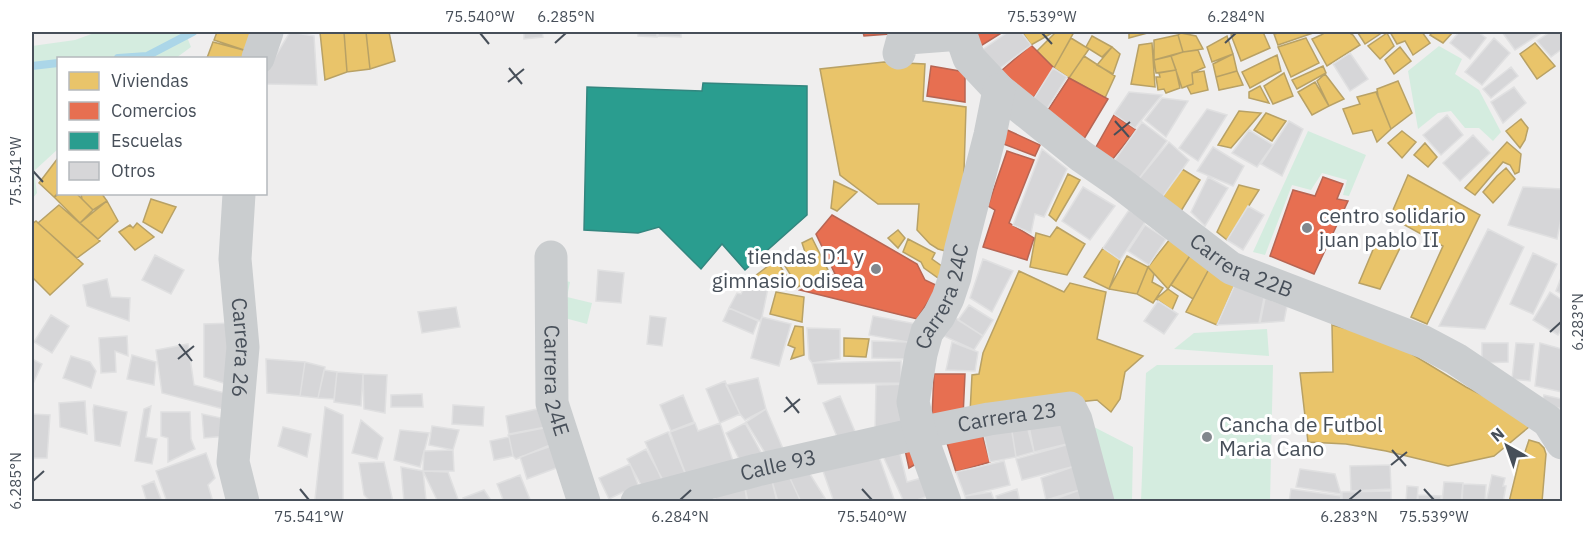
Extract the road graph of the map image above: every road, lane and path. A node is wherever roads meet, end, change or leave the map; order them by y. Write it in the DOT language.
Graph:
graph roads {
  1 [pos="267,32"];
  2 [pos="961,33"];
  3 [pos="899,53"];
  4 [pos="258,57"];
  5 [pos="999,90"];
  6 [pos="239,195"];
  7 [pos="551,257"];
  8 [pos="920,433"];
  9 [pos="1563,443"];
  10 [pos="243,501"];
  11 [pos="584,501"];
  12 [pos="637,501"];
  13 [pos="945,501"];
  14 [pos="1098,501"];
  1 -- 4 [label="street"];
  2 -- 3 [label="street"];
  2 -- 5 [label="street, Carrera 22B"];
  5 -- 8 [label="street, Carrera 24C"];
  5 -- 9 [label="street, Carrera 22B"];
  6 -- 10 [label="street, Carrera 26"];
  7 -- 11 [label="street, Carrera 24E"];
  8 -- 12 [label="street, Calle 93"];
  8 -- 13 [label="street, Carrera 24C"];
  8 -- 14 [label="street, Carrera 23"];
}
